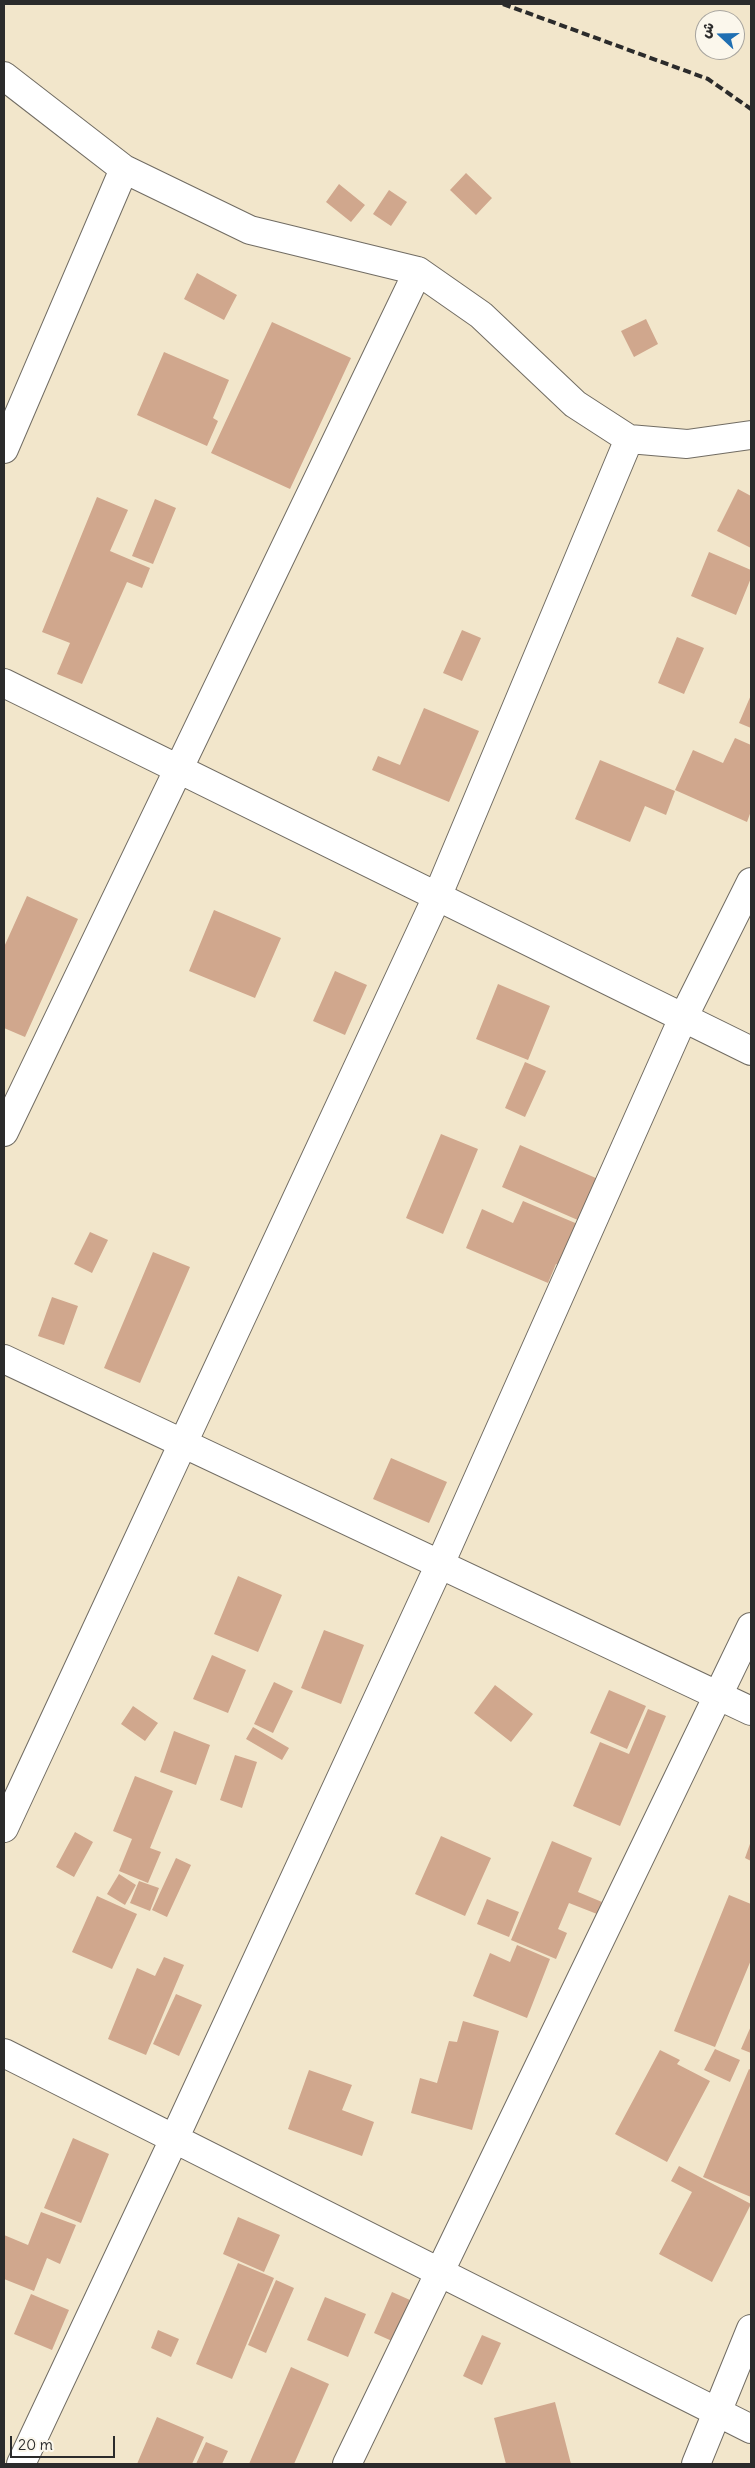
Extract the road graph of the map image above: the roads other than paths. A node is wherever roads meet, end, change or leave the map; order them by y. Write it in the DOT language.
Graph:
graph roads {
  1 [pos="4,76"];
  2 [pos="124,169"];
  3 [pos="418,271"];
  4 [pos="751,434"];
  5 [pos="629,439"];
  6 [pos="4,448"];
  7 [pos="4,683"];
  8 [pos="179,770"];
  9 [pos="751,882"];
  10 [pos="437,896"];
  11 [pos="683,1018"];
  12 [pos="751,1051"];
  13 [pos="4,1132"];
  14 [pos="4,1359"];
  15 [pos="182,1442"];
  16 [pos="440,1564"];
  17 [pos="751,1627"];
  18 [pos="719,1695"];
  19 [pos="751,1711"];
  20 [pos="4,1828"];
  21 [pos="4,2053"];
  22 [pos="176,2137"];
  23 [pos="442,2272"];
  24 [pos="751,2329"];
  25 [pos="718,2413"];
  26 [pos="751,2429"];
  27 [pos="21,2464"];
  28 [pos="347,2464"];
  29 [pos="696,2464"];
  1 -- 2 [label="street"];
  2 -- 3 [label="street"];
  2 -- 6 [label="street"];
  3 -- 5 [label="street"];
  3 -- 8 [label="street"];
  4 -- 5 [label="street"];
  5 -- 10 [label="street"];
  7 -- 8 [label="street"];
  8 -- 10 [label="street"];
  8 -- 13 [label="street"];
  9 -- 11 [label="street"];
  10 -- 11 [label="street"];
  10 -- 15 [label="street"];
  11 -- 12 [label="street"];
  11 -- 16 [label="street"];
  14 -- 15 [label="street"];
  15 -- 16 [label="street"];
  15 -- 20 [label="street"];
  16 -- 18 [label="street"];
  16 -- 22 [label="street"];
  17 -- 18 [label="street"];
  18 -- 19 [label="street"];
  18 -- 23 [label="street"];
  21 -- 22 [label="street"];
  22 -- 23 [label="street"];
  22 -- 27 [label="street"];
  23 -- 25 [label="street"];
  23 -- 28 [label="street"];
  24 -- 25 [label="street"];
  25 -- 26 [label="street"];
  25 -- 29 [label="street"];
}
